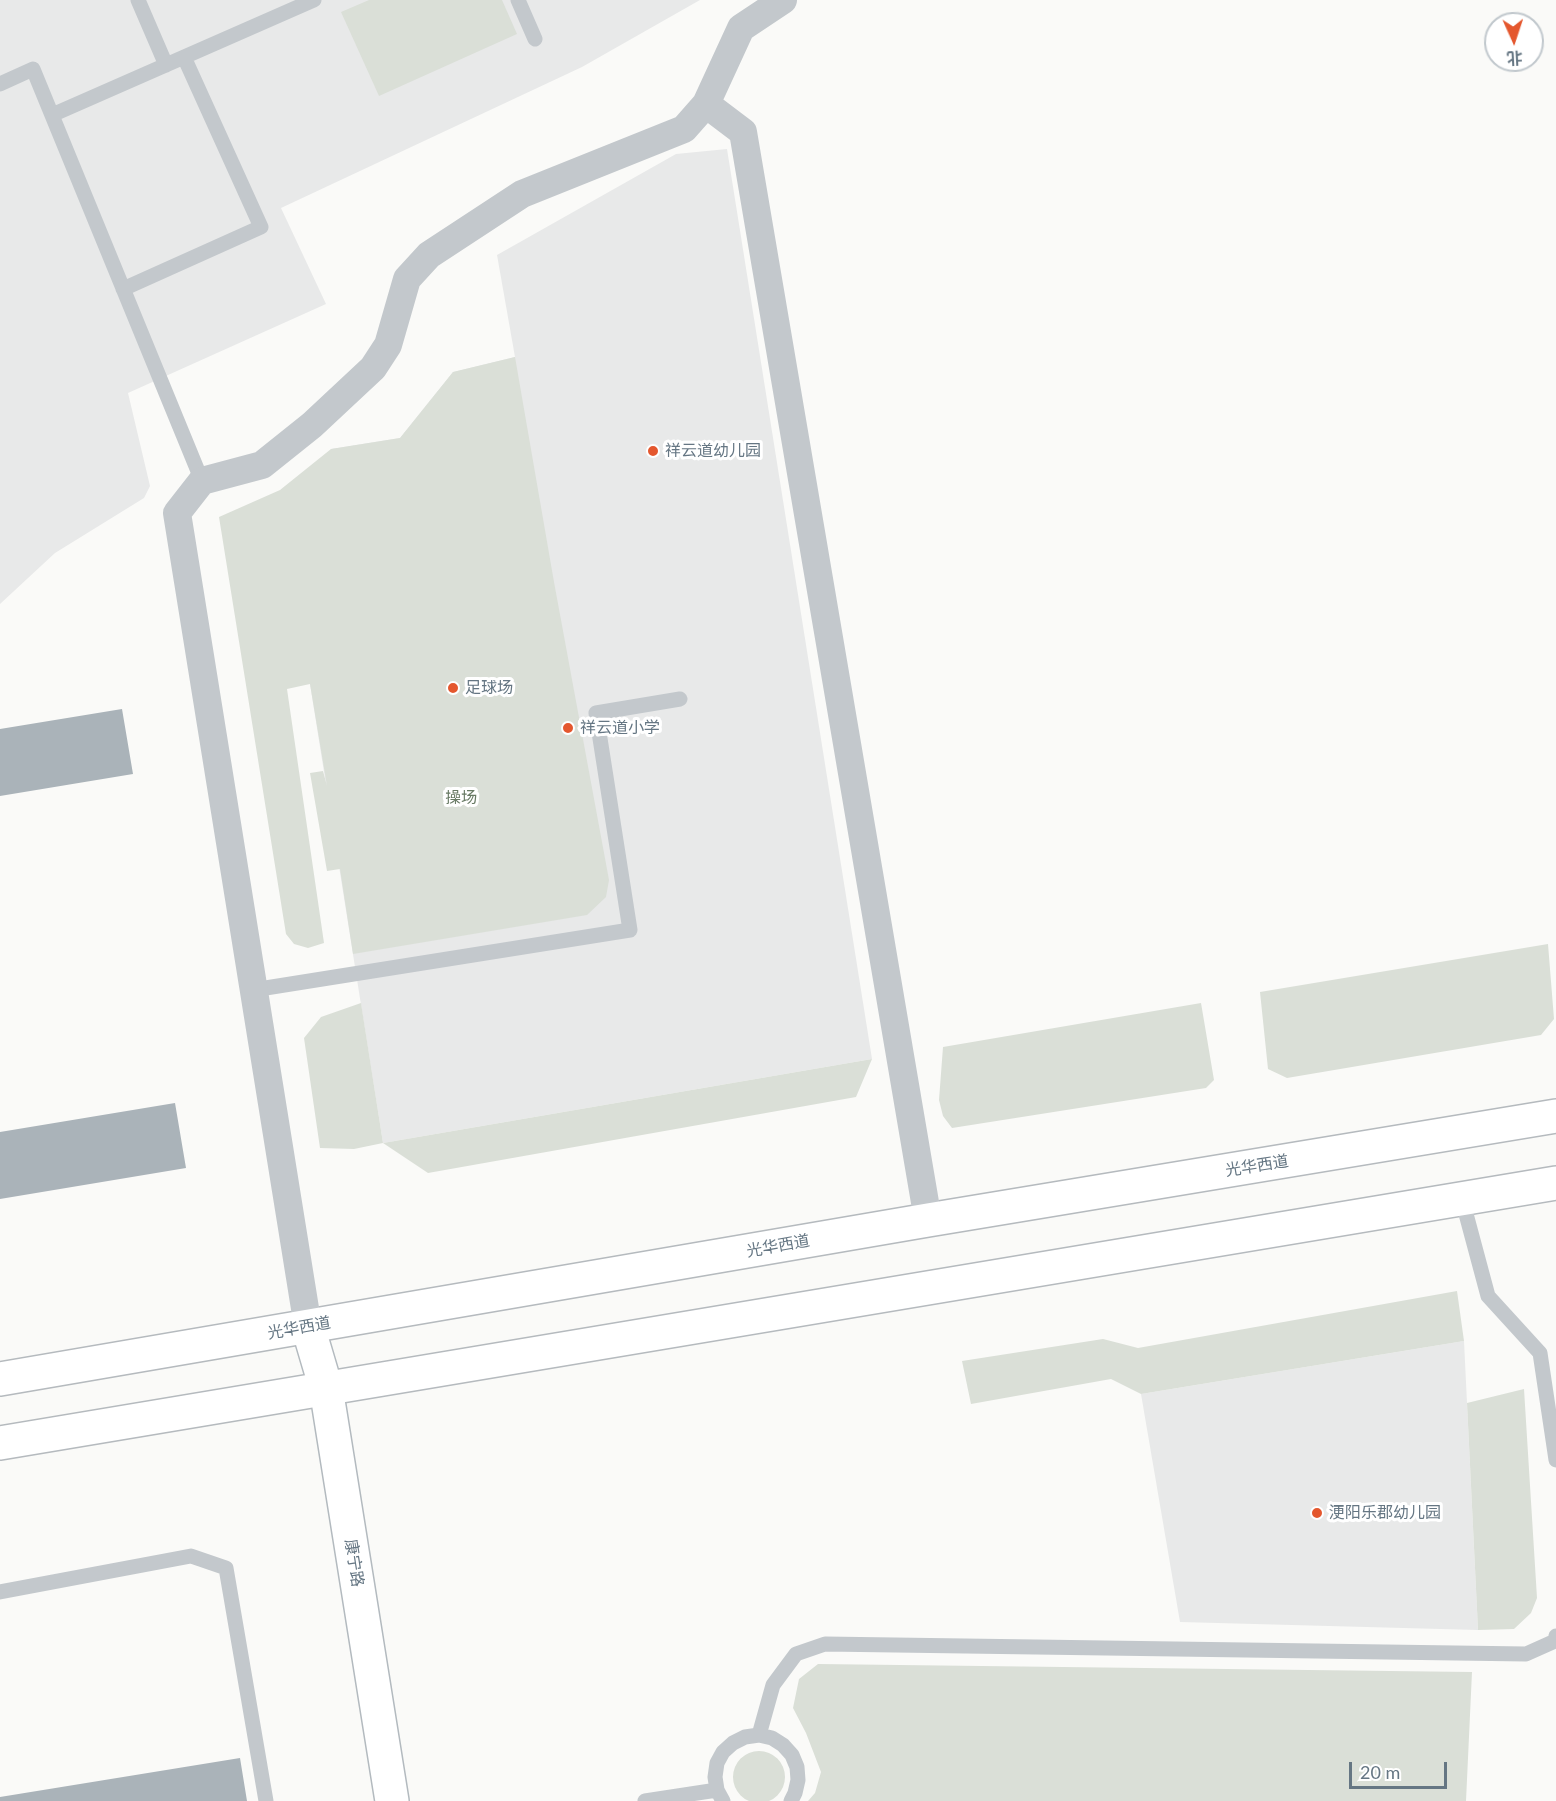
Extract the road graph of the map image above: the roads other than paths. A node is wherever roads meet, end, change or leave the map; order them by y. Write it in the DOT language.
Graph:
graph roads {
  1 [pos="138,0"];
  2 [pos="314,0"];
  3 [pos="518,0"];
  4 [pos="783,0"];
  5 [pos="535,39"];
  6 [pos="184,57"];
  7 [pos="166,65"];
  8 [pos="0,84"];
  9 [pos="706,104"];
  10 [pos="52,116"];
  11 [pos="123,289"];
  12 [pos="202,481"];
  13 [pos="680,699"];
  14 [pos="254,990"];
  15 [pos="1556,1116"];
  16 [pos="1556,1183"];
  17 [pos="1462,1199"];
  18 [pos="928,1220"];
  19 [pos="308,1327"];
  20 [pos="0,1379"];
  21 [pos="326,1388"];
  22 [pos="0,1443"];
  23 [pos="1556,1460"];
  24 [pos="0,1592"];
  25 [pos="1556,1636"];
  26 [pos="759,1735"];
  27 [pos="720,1796"];
  28 [pos="266,1801"];
  29 [pos="392,1801"];
  30 [pos="645,1801"];
  31 [pos="790,1801"];
  1 -- 7 [label="lane"];
  2 -- 6 [label="lane"];
  3 -- 5 [label="lane"];
  4 -- 9 [label="street"];
  6 -- 7 [label="lane"];
  6 -- 11 [label="lane"];
  7 -- 10 [label="lane"];
  8 -- 10 [label="lane"];
  9 -- 12 [label="street"];
  9 -- 18 [label="street"];
  10 -- 11 [label="lane"];
  11 -- 12 [label="lane"];
  12 -- 14 [label="street"];
  13 -- 14 [label="lane"];
  14 -- 19 [label="street"];
  15 -- 18 [label="main road, 光华西道"];
  16 -- 17 [label="main road"];
  17 -- 21 [label="main road"];
  17 -- 23 [label="lane"];
  18 -- 19 [label="main road, 光华西道"];
  19 -- 20 [label="main road, 光华西道"];
  19 -- 21 [label="main road, 康宁路"];
  21 -- 22 [label="main road"];
  21 -- 29 [label="main road, 康宁路"];
  24 -- 28 [label="lane"];
  25 -- 26 [label="lane"];
  26 -- 27 [label="lane"];
  26 -- 31 [label="lane"];
  27 -- 30 [label="lane"];
}
